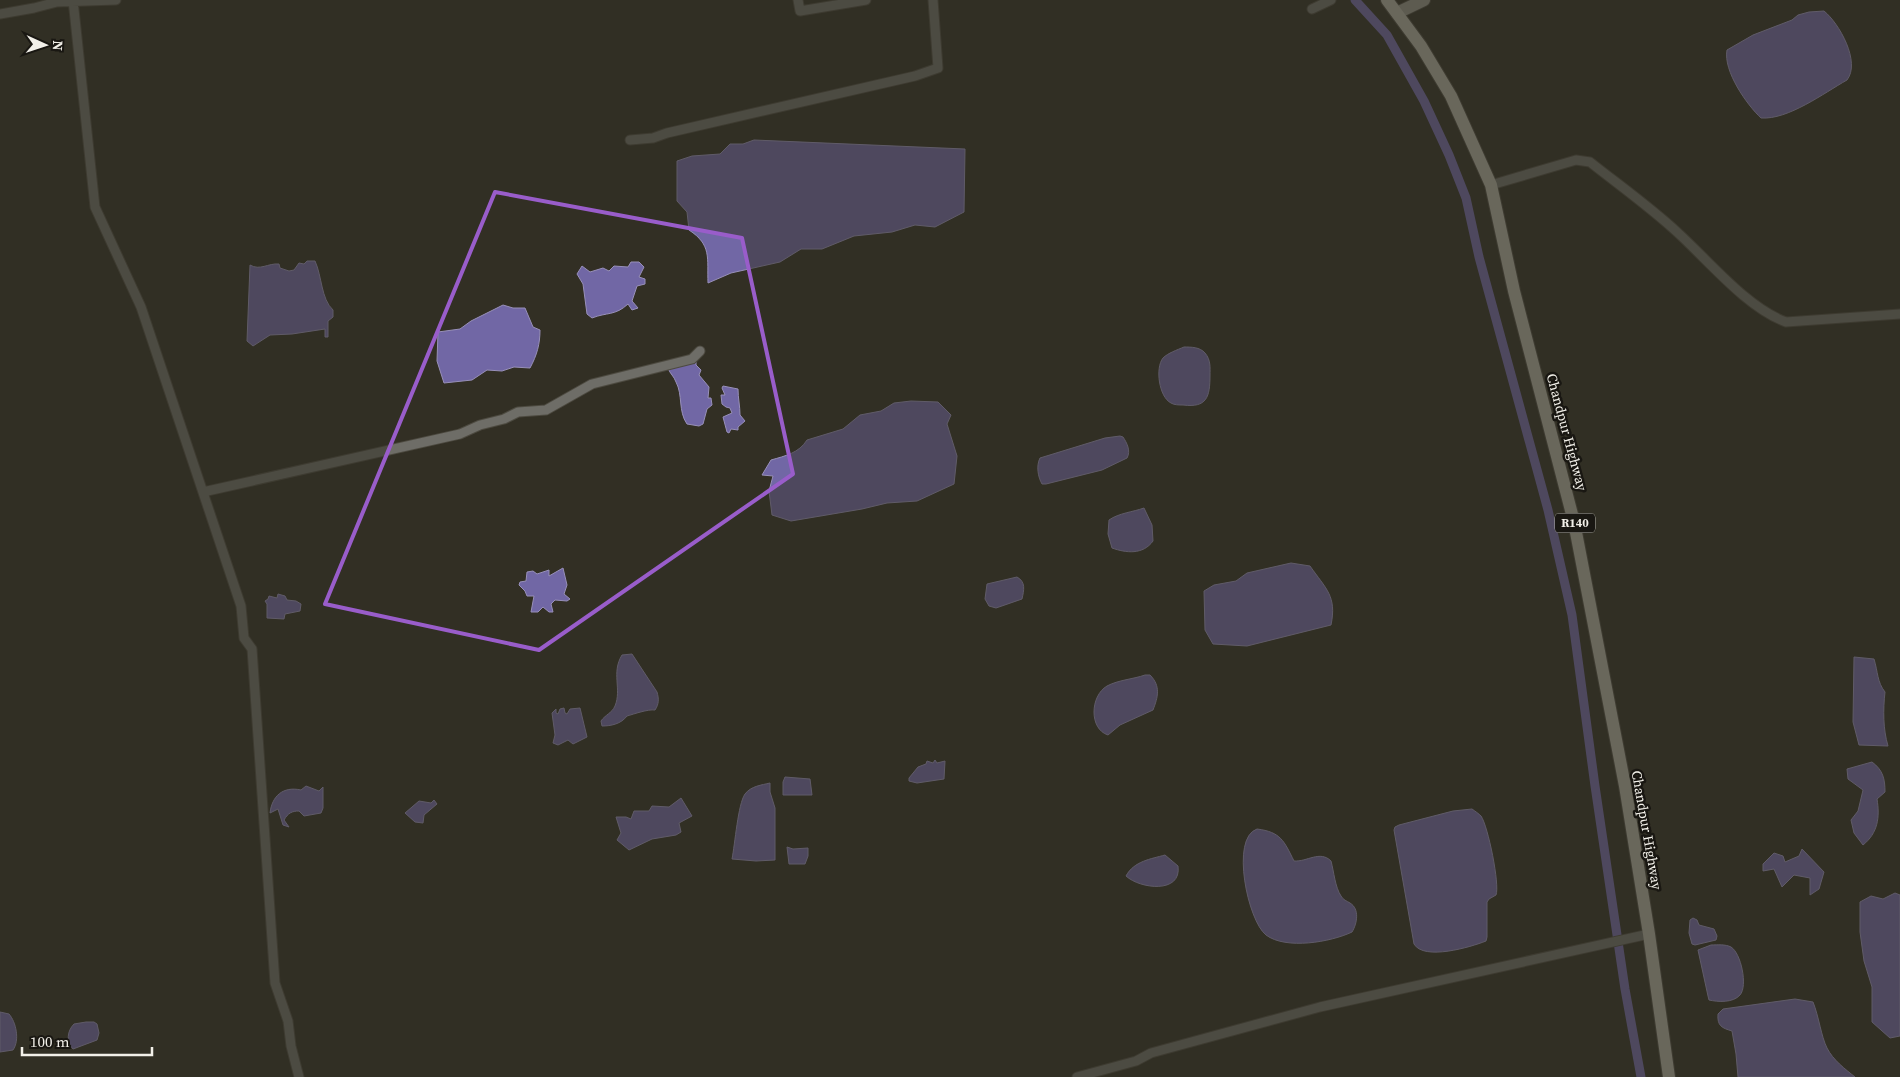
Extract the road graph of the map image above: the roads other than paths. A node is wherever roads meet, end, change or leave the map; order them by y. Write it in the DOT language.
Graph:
graph roads {
  1 [pos="73,0"];
  2 [pos="116,0"];
  3 [pos="798,0"];
  4 [pos="866,0"];
  5 [pos="933,0"];
  6 [pos="1331,0"];
  7 [pos="1387,0"];
  8 [pos="1424,0"];
  9 [pos="1312,9"];
  10 [pos="1397,13"];
  11 [pos="0,14"];
  12 [pos="630,140"];
  13 [pos="1491,186"];
  14 [pos="1900,314"];
  15 [pos="700,351"];
  16 [pos="203,492"];
  17 [pos="1649,934"];
  18 [pos="299,1077"];
  19 [pos="1077,1077"];
  20 [pos="1669,1077"];
  1 -- 2 [label="street"];
  1 -- 11 [label="street"];
  1 -- 16 [label="street"];
  3 -- 4 [label="street"];
  5 -- 12 [label="street"];
  6 -- 9 [label="street"];
  7 -- 10 [label="main road, Chandpur Highway / R140"];
  8 -- 10 [label="main road"];
  10 -- 13 [label="main road, Chandpur Highway / R140"];
  13 -- 14 [label="street"];
  13 -- 17 [label="main road, Chandpur Highway / R140"];
  15 -- 16 [label="street"];
  16 -- 18 [label="street"];
  17 -- 19 [label="street"];
  17 -- 20 [label="main road, Chandpur Highway / R140"];
}
